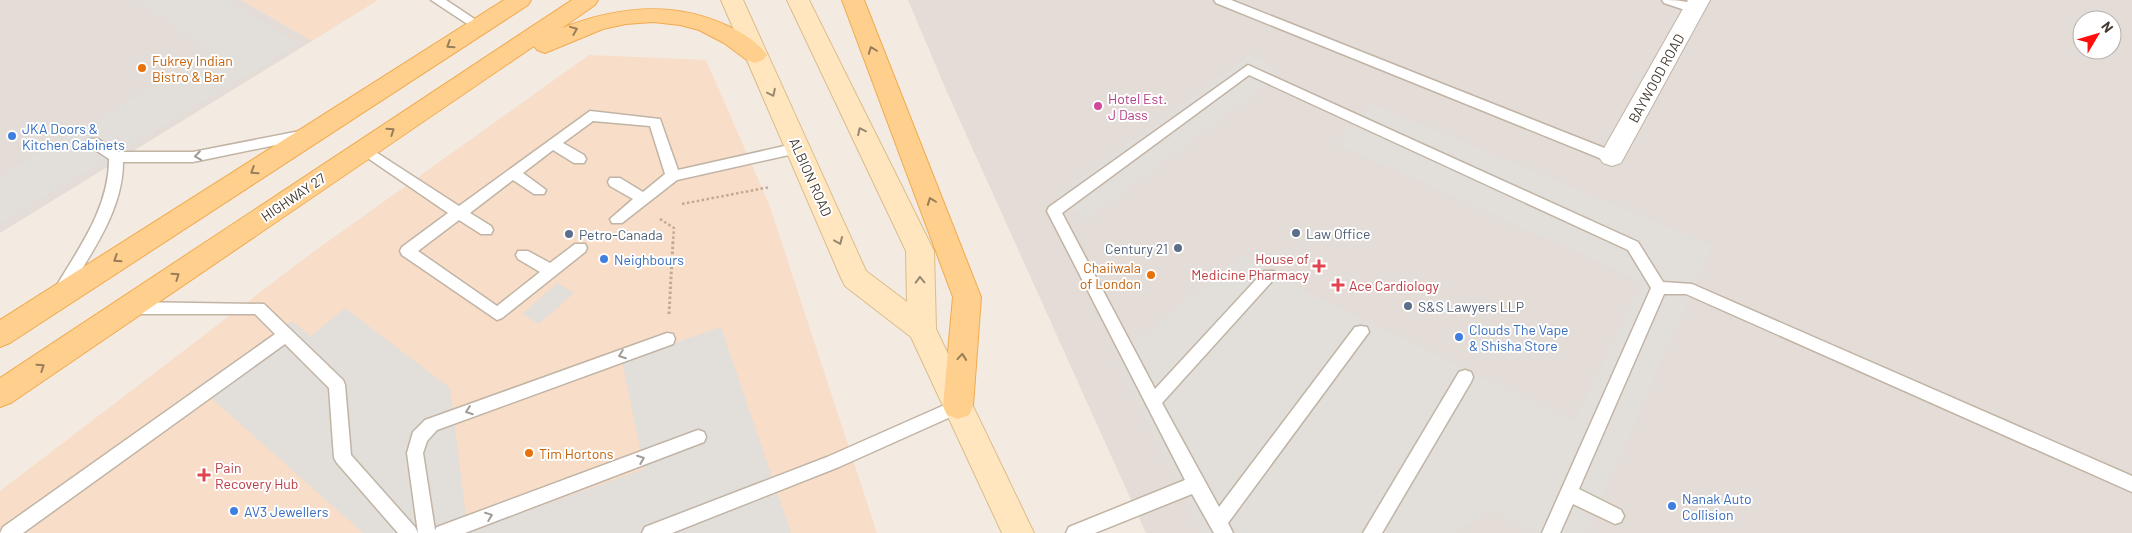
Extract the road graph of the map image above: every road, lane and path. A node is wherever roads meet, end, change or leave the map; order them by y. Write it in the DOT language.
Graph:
graph roads {
  1 [pos="437,0"];
  2 [pos="520,0"];
  3 [pos="587,0"];
  4 [pos="732,0"];
  5 [pos="798,0"];
  6 [pos="853,0"];
  7 [pos="1220,0"];
  8 [pos="1668,0"];
  9 [pos="1697,4"];
  10 [pos="479,26"];
  11 [pos="756,56"];
  12 [pos="482,70"];
  13 [pos="314,133"];
  14 [pos="93,142"];
  15 [pos="553,144"];
  16 [pos="798,148"];
  17 [pos="363,150"];
  18 [pos="116,157"];
  19 [pos="1612,157"];
  20 [pos="579,160"];
  21 [pos="513,173"];
  22 [pos="673,176"];
  23 [pos="616,182"];
  24 [pos="770,188"];
  25 [pos="539,190"];
  26 [pos="644,199"];
  27 [pos="676,206"];
  28 [pos="459,213"];
  29 [pos="655,215"];
  30 [pos="617,219"];
  31 [pos="486,230"];
  32 [pos="580,248"];
  33 [pos="523,255"];
  34 [pos="551,271"];
  35 [pos="1269,275"];
  36 [pos="1659,288"];
  37 [pos="56,299"];
  38 [pos="128,308"];
  39 [pos="922,329"];
  40 [pos="1361,332"];
  41 [pos="0,335"];
  42 [pos="286,335"];
  43 [pos="667,338"];
  44 [pos="1465,377"];
  45 [pos="0,394"];
  46 [pos="1154,402"];
  47 [pos="958,406"];
  48 [pos="698,437"];
  49 [pos="1196,484"];
  50 [pos="2132,484"];
  51 [pos="1569,493"];
  52 [pos="1615,516"];
  53 [pos="1221,527"];
  54 [pos="9,533"];
  55 [pos="409,533"];
  56 [pos="427,533"];
  57 [pos="443,533"];
  58 [pos="651,533"];
  59 [pos="1018,533"];
  60 [pos="1074,533"];
  61 [pos="1372,533"];
  62 [pos="1551,533"];
  1 -- 10 [label="lane"];
  2 -- 10 [label="main road"];
  3 -- 12 [label="main road, HIGHWAY 27"];
  4 -- 11 [label="main road, ALBION ROAD"];
  39 -- 5 [label="main road, ALBION ROAD, one-way"];
  47 -- 6 [label="main road, one-way"];
  7 -- 19 [label="lane"];
  8 -- 9 [label="lane"];
  9 -- 19 [label="street, BAYWOOD ROAD"];
  10 -- 13 [label="main road, one-way"];
  12 -- 11 [label="main road, one-way"];
  11 -- 16 [label="main road, ALBION ROAD, one-way"];
  17 -- 12 [label="main road, HIGHWAY 27, one-way"];
  13 -- 18 [label="lane, one-way"];
  13 -- 37 [label="main road, one-way"];
  14 -- 18 [label="lane"];
  15 -- 20 [label="lane"];
  15 -- 21 [label="lane"];
  15 -- 22 [label="lane"];
  16 -- 22 [label="lane"];
  16 -- 39 [label="main road, ALBION ROAD, one-way"];
  17 -- 28 [label="lane"];
  38 -- 17 [label="main road, HIGHWAY 27, one-way"];
  18 -- 37 [label="lane"];
  21 -- 25 [label="lane"];
  21 -- 28 [label="lane"];
  22 -- 26 [label="lane"];
  23 -- 26 [label="lane"];
  24 -- 27 [label="path"];
  26 -- 30 [label="lane"];
  28 -- 31 [label="lane"];
  28 -- 34 [label="lane"];
  29 -- 43 [label="path"];
  32 -- 34 [label="lane"];
  33 -- 34 [label="lane"];
  35 -- 46 [label="lane"];
  36 -- 46 [label="lane"];
  36 -- 50 [label="lane"];
  36 -- 51 [label="lane"];
  37 -- 41 [label="main road"];
  38 -- 42 [label="lane"];
  45 -- 38 [label="main road, HIGHWAY 27, one-way"];
  39 -- 47 [label="main road, ALBION ROAD"];
  40 -- 53 [label="lane"];
  42 -- 54 [label="lane"];
  42 -- 55 [label="lane"];
  43 -- 56 [label="lane, one-way"];
  44 -- 61 [label="lane"];
  46 -- 49 [label="lane"];
  47 -- 58 [label="lane"];
  47 -- 59 [label="main road, ALBION ROAD"];
  57 -- 48 [label="lane, one-way"];
  49 -- 53 [label="lane"];
  49 -- 60 [label="lane"];
  51 -- 52 [label="lane"];
  51 -- 62 [label="lane"];
}
